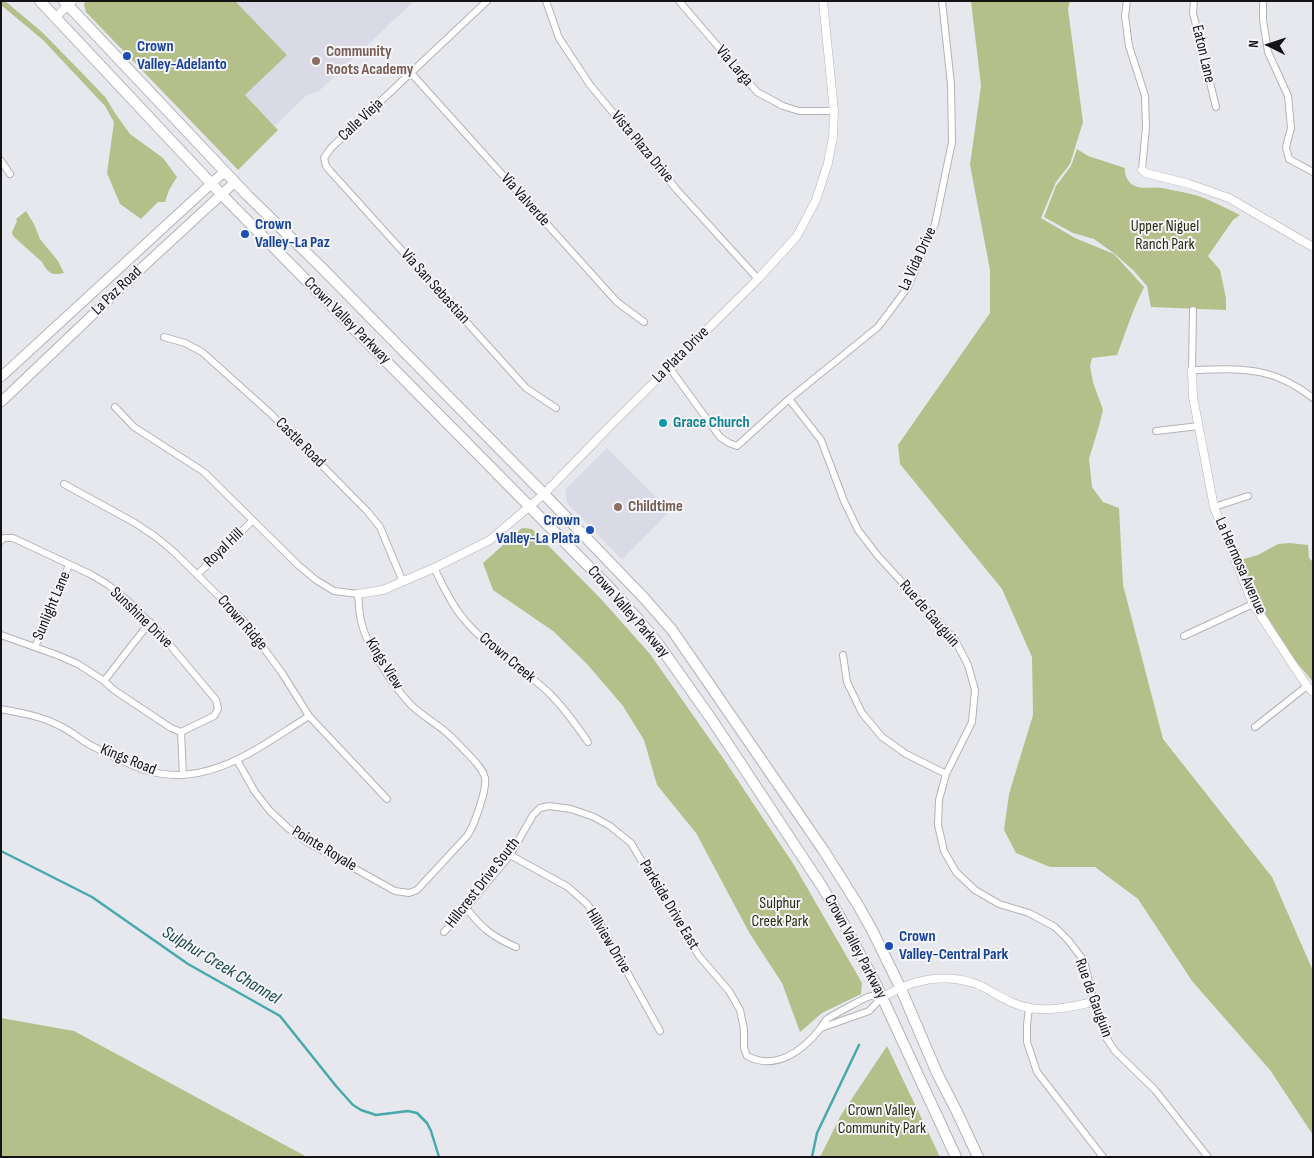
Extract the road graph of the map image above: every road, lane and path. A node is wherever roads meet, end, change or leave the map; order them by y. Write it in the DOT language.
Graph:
graph roads {
  1 [pos="40,1"];
  2 [pos="487,1"];
  3 [pos="546,1"];
  4 [pos="678,1"];
  5 [pos="823,1"];
  6 [pos="942,1"];
  7 [pos="1127,1"];
  8 [pos="1194,1"];
  9 [pos="1263,1"];
  10 [pos="68,2"];
  11 [pos="55,18"];
  12 [pos="411,73"];
  13 [pos="1216,107"];
  14 [pos="834,111"];
  15 [pos="324,158"];
  16 [pos="1,161"];
  17 [pos="1142,170"];
  18 [pos="225,171"];
  19 [pos="1313,172"];
  20 [pos="10,174"];
  21 [pos="235,182"];
  22 [pos="211,183"];
  23 [pos="222,195"];
  24 [pos="1313,247"];
  25 [pos="758,279"];
  26 [pos="1193,310"];
  27 [pos="644,322"];
  28 [pos="164,337"];
  29 [pos="669,367"];
  30 [pos="1192,370"];
  31 [pos="1,377"];
  32 [pos="1313,398"];
  33 [pos="790,399"];
  34 [pos="1,402"];
  35 [pos="115,407"];
  36 [pos="556,408"];
  37 [pos="1199,426"];
  38 [pos="1156,431"];
  39 [pos="64,484"];
  40 [pos="544,494"];
  41 [pos="1248,496"];
  42 [pos="530,507"];
  43 [pos="1214,507"];
  44 [pos="252,521"];
  45 [pos="1,541"];
  46 [pos="69,565"];
  47 [pos="434,568"];
  48 [pos="197,575"];
  49 [pos="403,582"];
  50 [pos="358,594"];
  51 [pos="1253,604"];
  52 [pos="150,622"];
  53 [pos="1,635"];
  54 [pos="1184,636"];
  55 [pos="35,647"];
  56 [pos="843,655"];
  57 [pos="104,681"];
  58 [pos="1310,689"];
  59 [pos="1,710"];
  60 [pos="309,716"];
  61 [pos="1255,727"];
  62 [pos="180,732"];
  63 [pos="588,742"];
  64 [pos="237,760"];
  65 [pos="946,774"];
  66 [pos="183,775"];
  67 [pos="387,798"];
  68 [pos="540,808"];
  69 [pos="510,855"];
  70 [pos="409,893"];
  71 [pos="466,908"];
  72 [pos="444,932"];
  73 [pos="516,947"];
  74 [pos="901,989"];
  75 [pos="882,997"];
  76 [pos="1094,1002"];
  77 [pos="1029,1008"];
  78 [pos="821,1028"];
  79 [pos="660,1031"];
  80 [pos="956,1157"];
  81 [pos="978,1157"];
  82 [pos="1103,1157"];
  83 [pos="1208,1157"];
  1 -- 11 [label="main road, Crown Valley Parkway"];
  2 -- 12 [label="street, Calle Vieja"];
  3 -- 25 [label="street, Vista Plaza Drive"];
  4 -- 14 [label="street, Via Larga"];
  5 -- 14 [label="street, La Plata Drive"];
  6 -- 33 [label="street, La Vida Drive"];
  7 -- 17 [label="street"];
  8 -- 13 [label="street, Eaton Lane"];
  9 -- 19 [label="street"];
  10 -- 11 [label="street"];
  10 -- 18 [label="main road, Crown Valley Parkway"];
  11 -- 22 [label="main road, Crown Valley Parkway"];
  12 -- 15 [label="street, Calle Vieja"];
  12 -- 27 [label="street, Via Valverde"];
  14 -- 25 [label="street, La Plata Drive"];
  15 -- 36 [label="street, Via San Sebastian"];
  16 -- 20 [label="street"];
  17 -- 24 [label="street"];
  18 -- 21 [label="main road, Crown Valley Parkway"];
  18 -- 22 [label="main road, La Paz Road"];
  21 -- 23 [label="main road, La Paz Road"];
  21 -- 40 [label="main road, Crown Valley Parkway"];
  22 -- 23 [label="main road, Crown Valley Parkway"];
  22 -- 31 [label="main road, La Paz Road"];
  23 -- 34 [label="main road, La Paz Road"];
  23 -- 42 [label="main road, Crown Valley Parkway"];
  25 -- 29 [label="street, La Plata Drive"];
  26 -- 30 [label="street, La Hermosa Avenue"];
  28 -- 49 [label="street, Castle Road"];
  29 -- 33 [label="street, La Vida Drive"];
  29 -- 40 [label="street, La Plata Drive"];
  30 -- 32 [label="street"];
  30 -- 37 [label="street, La Hermosa Avenue"];
  33 -- 65 [label="street, Rue de Gauguin"];
  35 -- 44 [label="street"];
  37 -- 38 [label="street"];
  37 -- 43 [label="street, La Hermosa Avenue"];
  39 -- 48 [label="street, Crown Ridge"];
  40 -- 42 [label="street, La Plata Drive"];
  40 -- 74 [label="main road, Crown Valley Parkway"];
  41 -- 43 [label="street"];
  42 -- 47 [label="street, La Plata Drive"];
  42 -- 75 [label="main road, Crown Valley Parkway"];
  43 -- 51 [label="street, La Hermosa Avenue"];
  44 -- 48 [label="street, Royal Hill"];
  44 -- 50 [label="street"];
  45 -- 46 [label="street, Sunshine Drive"];
  46 -- 52 [label="street, Sunshine Drive"];
  46 -- 55 [label="street, Sunlight Lane"];
  47 -- 49 [label="street, La Plata Drive"];
  47 -- 63 [label="street, Crown Creek"];
  48 -- 60 [label="street, Crown Ridge"];
  49 -- 50 [label="street, La Plata Drive"];
  50 -- 70 [label="street, Kings View"];
  51 -- 54 [label="street"];
  51 -- 58 [label="street, La Hermosa Avenue"];
  52 -- 57 [label="street"];
  52 -- 62 [label="street, Sunshine Drive"];
  53 -- 55 [label="street"];
  55 -- 57 [label="street"];
  56 -- 65 [label="street"];
  57 -- 62 [label="street"];
  58 -- 61 [label="street"];
  59 -- 66 [label="street, Kings Road"];
  60 -- 64 [label="street, Kings Road"];
  60 -- 67 [label="street, Crown Ridge"];
  62 -- 66 [label="street"];
  64 -- 66 [label="street, Kings Road"];
  64 -- 70 [label="street, Pointe Royale"];
  65 -- 76 [label="street, Rue de Gauguin"];
  68 -- 69 [label="street, Hillcrest Drive South"];
  68 -- 78 [label="street, Parkside Drive East"];
  69 -- 71 [label="street, Hillcrest Drive South"];
  69 -- 79 [label="street, Hillview Drive"];
  71 -- 72 [label="street, Hillcrest Drive South"];
  71 -- 73 [label="street"];
  74 -- 75 [label="street"];
  74 -- 77 [label="street"];
  74 -- 81 [label="main road, Crown Valley Parkway"];
  75 -- 78 [label="street"];
  75 -- 78 [label="street"];
  75 -- 80 [label="main road, Crown Valley Parkway"];
  76 -- 77 [label="street"];
  76 -- 83 [label="street, Rue de Gauguin"];
  77 -- 82 [label="street"];
}
